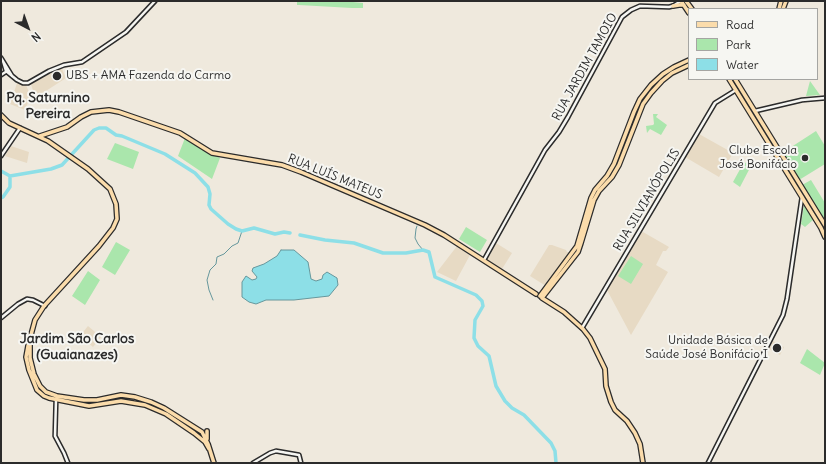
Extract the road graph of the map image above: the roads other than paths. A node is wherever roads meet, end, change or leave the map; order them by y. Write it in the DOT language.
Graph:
graph roads {
  1 [pos="155,1"];
  2 [pos="677,1"];
  3 [pos="681,1"];
  4 [pos="673,6"];
  5 [pos="684,6"];
  6 [pos="688,12"];
  7 [pos="2,59"];
  8 [pos="688,60"];
  9 [pos="688,66"];
  10 [pos="6,67"];
  11 [pos="1,70"];
  12 [pos="7,71"];
  13 [pos="664,73"];
  14 [pos="1,74"];
  15 [pos="670,75"];
  16 [pos="730,80"];
  17 [pos="736,80"];
  18 [pos="741,89"];
  19 [pos="736,90"];
  20 [pos="825,98"];
  21 [pos="639,102"];
  22 [pos="643,104"];
  23 [pos="747,108"];
  24 [pos="755,111"];
  25 [pos="1,115"];
  26 [pos="15,126"];
  27 [pos="20,128"];
  28 [pos="49,133"];
  29 [pos="16,134"];
  30 [pos="40,136"];
  31 [pos="48,141"];
  32 [pos="1,156"];
  33 [pos="607,176"];
  34 [pos="609,181"];
  35 [pos="799,182"];
  36 [pos="794,184"];
  37 [pos="797,188"];
  38 [pos="805,193"];
  39 [pos="802,198"];
  40 [pos="825,225"];
  41 [pos="825,237"];
  42 [pos="484,260"];
  43 [pos="539,296"];
  44 [pos="45,305"];
  45 [pos="1,318"];
  46 [pos="582,328"];
  47 [pos="104,398"];
  48 [pos="56,400"];
  49 [pos="151,402"];
  50 [pos="142,404"];
  51 [pos="89,406"];
  52 [pos="157,407"];
  53 [pos="207,431"];
  54 [pos="198,435"];
  55 [pos="204,435"];
  56 [pos="207,440"];
  57 [pos="209,449"];
  58 [pos="68,463"];
  59 [pos="214,463"];
  60 [pos="253,463"];
  61 [pos="301,463"];
  62 [pos="643,463"];
  63 [pos="708,463"];
  1 -- 12 [label="street"];
  2 -- 4 [label="main road"];
  3 -- 4 [label="street"];
  3 -- 5 [label="main road"];
  4 -- 5 [label="main road"];
  4 -- 42 [label="street, RUA JARDIM TAMOIO"];
  5 -- 6 [label="main road"];
  7 -- 10 [label="street"];
  8 -- 13 [label="main road"];
  9 -- 15 [label="main road"];
  10 -- 11 [label="street"];
  10 -- 12 [label="street"];
  12 -- 14 [label="street"];
  13 -- 15 [label="main road"];
  13 -- 21 [label="main road"];
  15 -- 22 [label="main road"];
  16 -- 19 [label="main road"];
  17 -- 18 [label="main road"];
  18 -- 19 [label="main road"];
  18 -- 24 [label="main road"];
  19 -- 23 [label="main road"];
  19 -- 46 [label="street, RUA SILVIANÓPOLIS"];
  20 -- 24 [label="street"];
  21 -- 22 [label="main road"];
  21 -- 33 [label="main road"];
  22 -- 34 [label="main road"];
  23 -- 24 [label="main road"];
  23 -- 36 [label="main road"];
  24 -- 35 [label="main road"];
  25 -- 26 [label="main road"];
  26 -- 27 [label="main road"];
  26 -- 29 [label="street"];
  27 -- 29 [label="street"];
  27 -- 30 [label="main road"];
  28 -- 30 [label="main road, RUA LUÍS MATEUS"];
  28 -- 31 [label="main road"];
  28 -- 42 [label="main road, RUA LUÍS MATEUS"];
  29 -- 32 [label="street"];
  30 -- 31 [label="main road"];
  31 -- 44 [label="main road"];
  33 -- 34 [label="main road"];
  33 -- 43 [label="main road"];
  34 -- 43 [label="main road"];
  35 -- 36 [label="main road"];
  35 -- 37 [label="main road"];
  35 -- 38 [label="main road"];
  36 -- 37 [label="main road"];
  37 -- 39 [label="main road"];
  38 -- 39 [label="street"];
  38 -- 40 [label="main road"];
  39 -- 41 [label="main road"];
  39 -- 63 [label="street"];
  42 -- 43 [label="main road, RUA LUÍS MATEUS"];
  43 -- 46 [label="main road, RUA LUÍS MATEUS"];
  44 -- 45 [label="street"];
  44 -- 47 [label="main road"];
  44 -- 48 [label="main road"];
  46 -- 62 [label="main road, RUA LUÍS MATEUS"];
  47 -- 49 [label="main road"];
  47 -- 51 [label="main road"];
  48 -- 51 [label="main road"];
  48 -- 58 [label="street"];
  49 -- 50 [label="main road"];
  49 -- 52 [label="main road"];
  50 -- 51 [label="main road"];
  50 -- 52 [label="main road"];
  52 -- 54 [label="main road"];
  52 -- 55 [label="main road"];
  53 -- 56 [label="main road"];
  54 -- 55 [label="main road"];
  54 -- 57 [label="main road"];
  55 -- 56 [label="main road"];
  56 -- 57 [label="main road"];
  57 -- 59 [label="main road"];
  60 -- 61 [label="street"];
}
